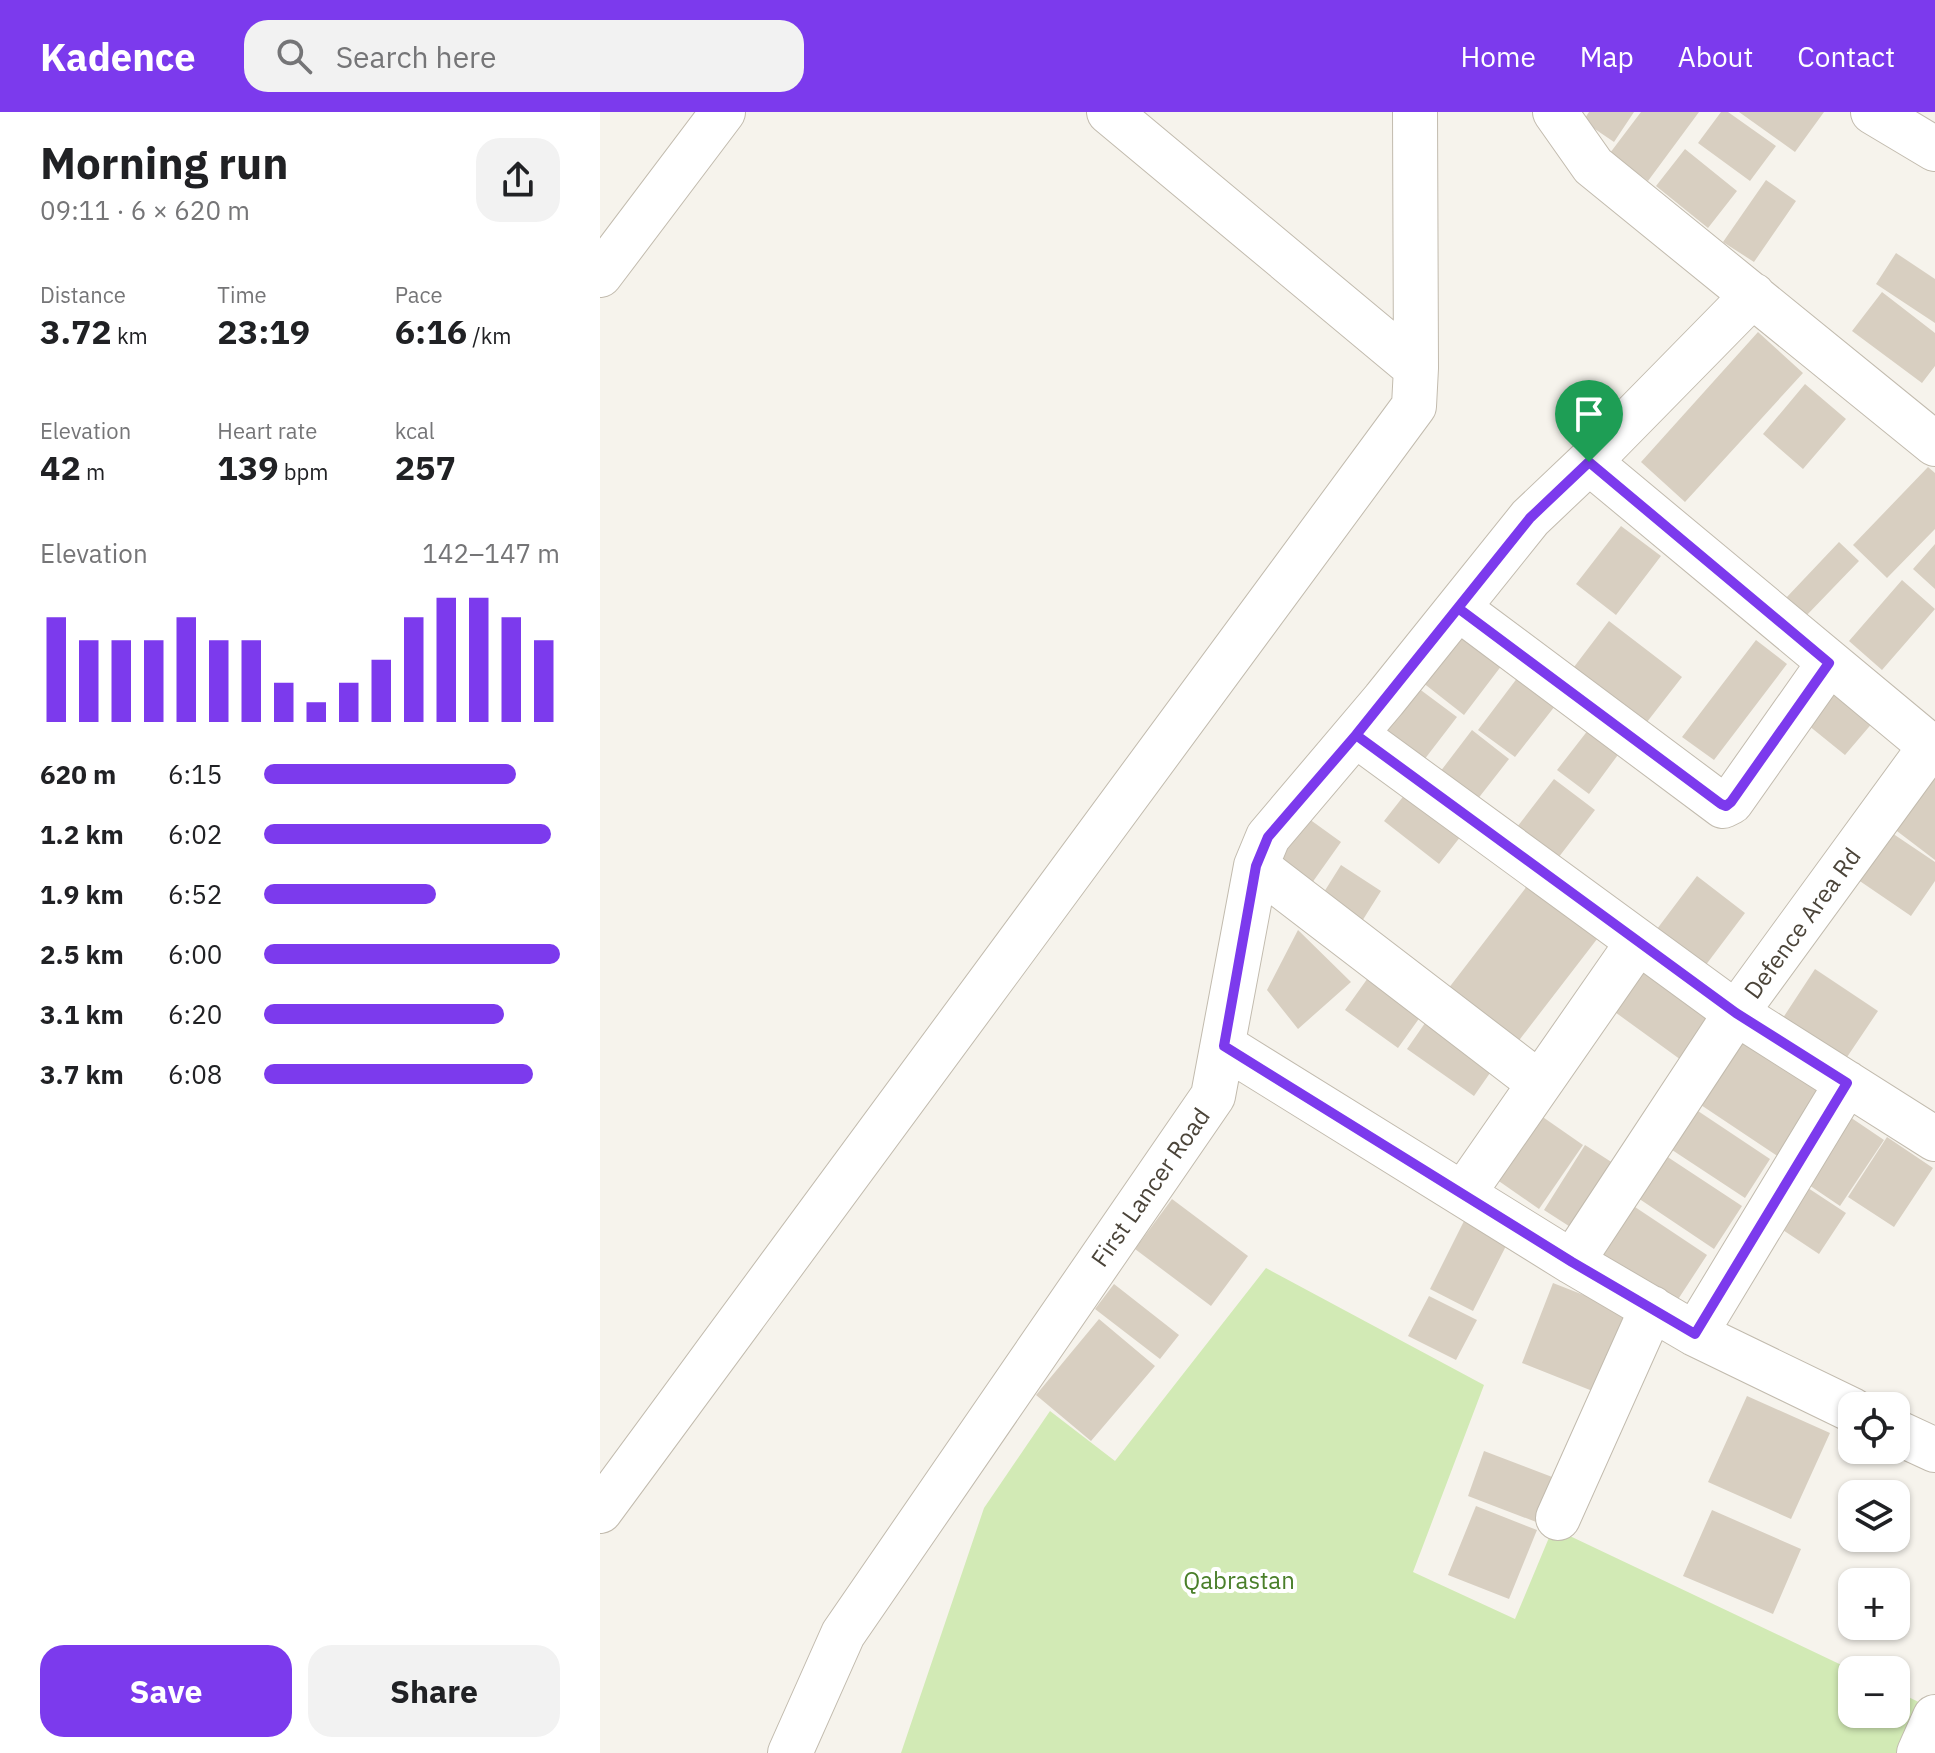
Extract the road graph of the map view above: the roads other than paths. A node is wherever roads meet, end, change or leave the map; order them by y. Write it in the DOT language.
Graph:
graph roads {
  1 [pos="723,112"];
  2 [pos="1109,112"];
  3 [pos="1415,112"];
  4 [pos="1555,112"];
  5 [pos="1873,112"];
  6 [pos="1935,149"];
  7 [pos="600,275"];
  8 [pos="1753,295"];
  9 [pos="1416,368"];
  10 [pos="1935,444"];
  11 [pos="1589,462"];
  12 [pos="1458,608"];
  13 [pos="1829,663"];
  14 [pos="1356,735"];
  15 [pos="1933,748"];
  16 [pos="1256,866"];
  17 [pos="1638,942"];
  18 [pos="1736,1013"];
  19 [pos="1224,1046"];
  20 [pos="1539,1083"];
  21 [pos="1847,1083"];
  22 [pos="1935,1139"];
  23 [pos="1463,1194"];
  24 [pos="1572,1262"];
  25 [pos="1652,1308"];
  26 [pos="1695,1334"];
  27 [pos="1838,1403"];
  28 [pos="1910,1438"];
  29 [pos="1935,1450"];
  30 [pos="600,1511"];
  31 [pos="1558,1518"];
  32 [pos="1935,1717"];
  33 [pos="790,1753"];
  34 [pos="1919,1753"];
  1 -- 7 [label="street"];
  2 -- 9 [label="street"];
  3 -- 9 [label="street"];
  4 -- 8 [label="street"];
  5 -- 6 [label="street"];
  8 -- 10 [label="street"];
  8 -- 11 [label="street, First Lancer Road"];
  9 -- 30 [label="street"];
  11 -- 12 [label="street, First Lancer Road"];
  11 -- 13 [label="street"];
  12 -- 13 [label="street"];
  12 -- 14 [label="street, First Lancer Road"];
  13 -- 15 [label="street"];
  14 -- 16 [label="street, First Lancer Road"];
  14 -- 17 [label="street"];
  15 -- 18 [label="street, Defence Area Rd"];
  16 -- 19 [label="street, First Lancer Road"];
  16 -- 20 [label="street"];
  17 -- 18 [label="street"];
  17 -- 20 [label="street"];
  18 -- 21 [label="street"];
  18 -- 24 [label="street, Defence Area Rd"];
  19 -- 23 [label="street"];
  19 -- 33 [label="street, First Lancer Road"];
  20 -- 23 [label="street"];
  21 -- 22 [label="street"];
  21 -- 26 [label="street"];
  23 -- 24 [label="street"];
  24 -- 25 [label="street"];
  25 -- 26 [label="street"];
  25 -- 31 [label="street"];
  26 -- 27 [label="street"];
  28 -- 29 [label="street"];
  32 -- 34 [label="street"];
}
